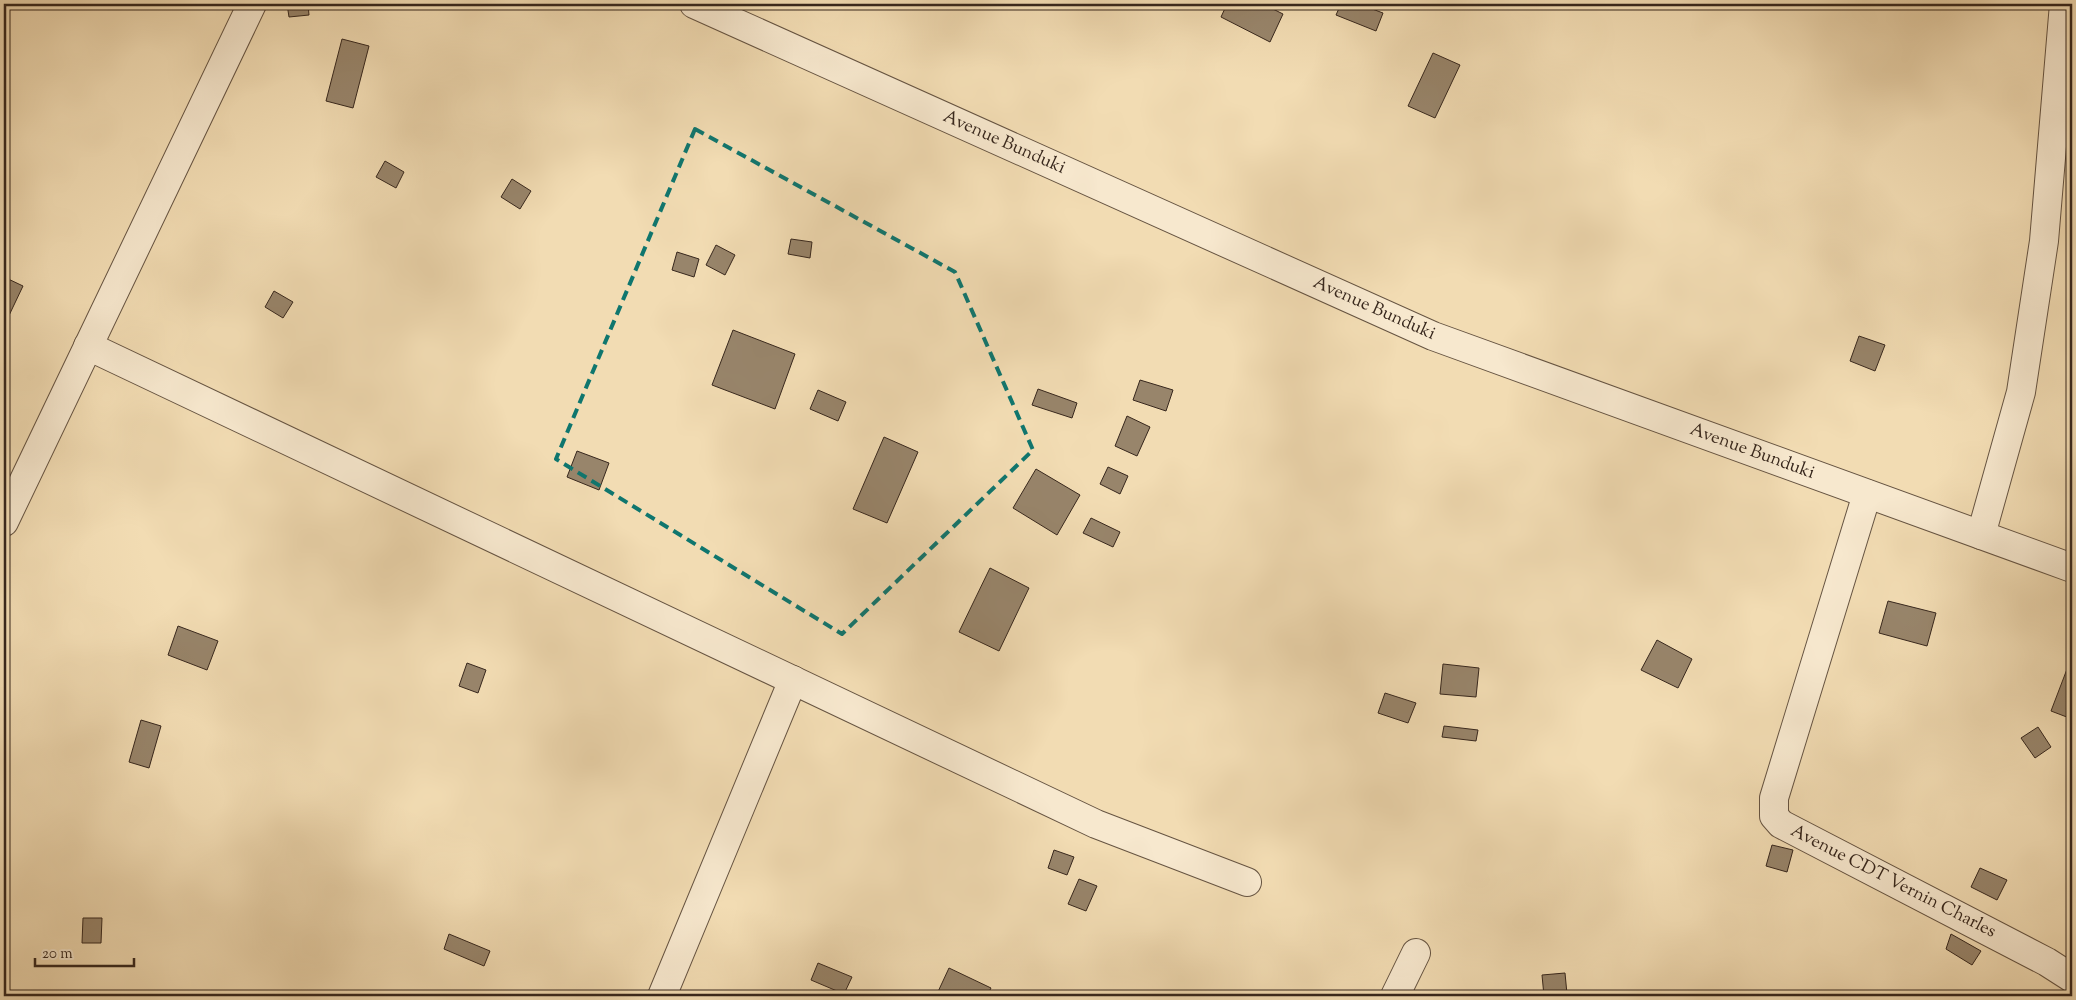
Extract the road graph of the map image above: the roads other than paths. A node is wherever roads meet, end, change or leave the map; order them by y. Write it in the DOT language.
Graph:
graph roads {
  1 [pos="252,4"];
  2 [pos="694,4"];
  3 [pos="2064,4"];
  4 [pos="88,346"];
  5 [pos="10,493"];
  6 [pos="1867,494"];
  7 [pos="4,522"];
  8 [pos="1981,536"];
  9 [pos="2072,568"];
  10 [pos="793,680"];
  11 [pos="1247,882"];
  12 [pos="1416,953"];
  13 [pos="2072,978"];
  14 [pos="662,996"];
  15 [pos="1395,996"];
  1 -- 4 [label="street"];
  2 -- 6 [label="street, Avenue Bunduki"];
  3 -- 8 [label="street"];
  4 -- 5 [label="street"];
  4 -- 10 [label="street"];
  5 -- 7 [label="street"];
  6 -- 8 [label="street, Avenue Bunduki"];
  6 -- 13 [label="street, Avenue CDT Vernin Charles"];
  8 -- 9 [label="street, Avenue Bunduki"];
  10 -- 11 [label="street"];
  10 -- 14 [label="street"];
  12 -- 15 [label="street"];
}
